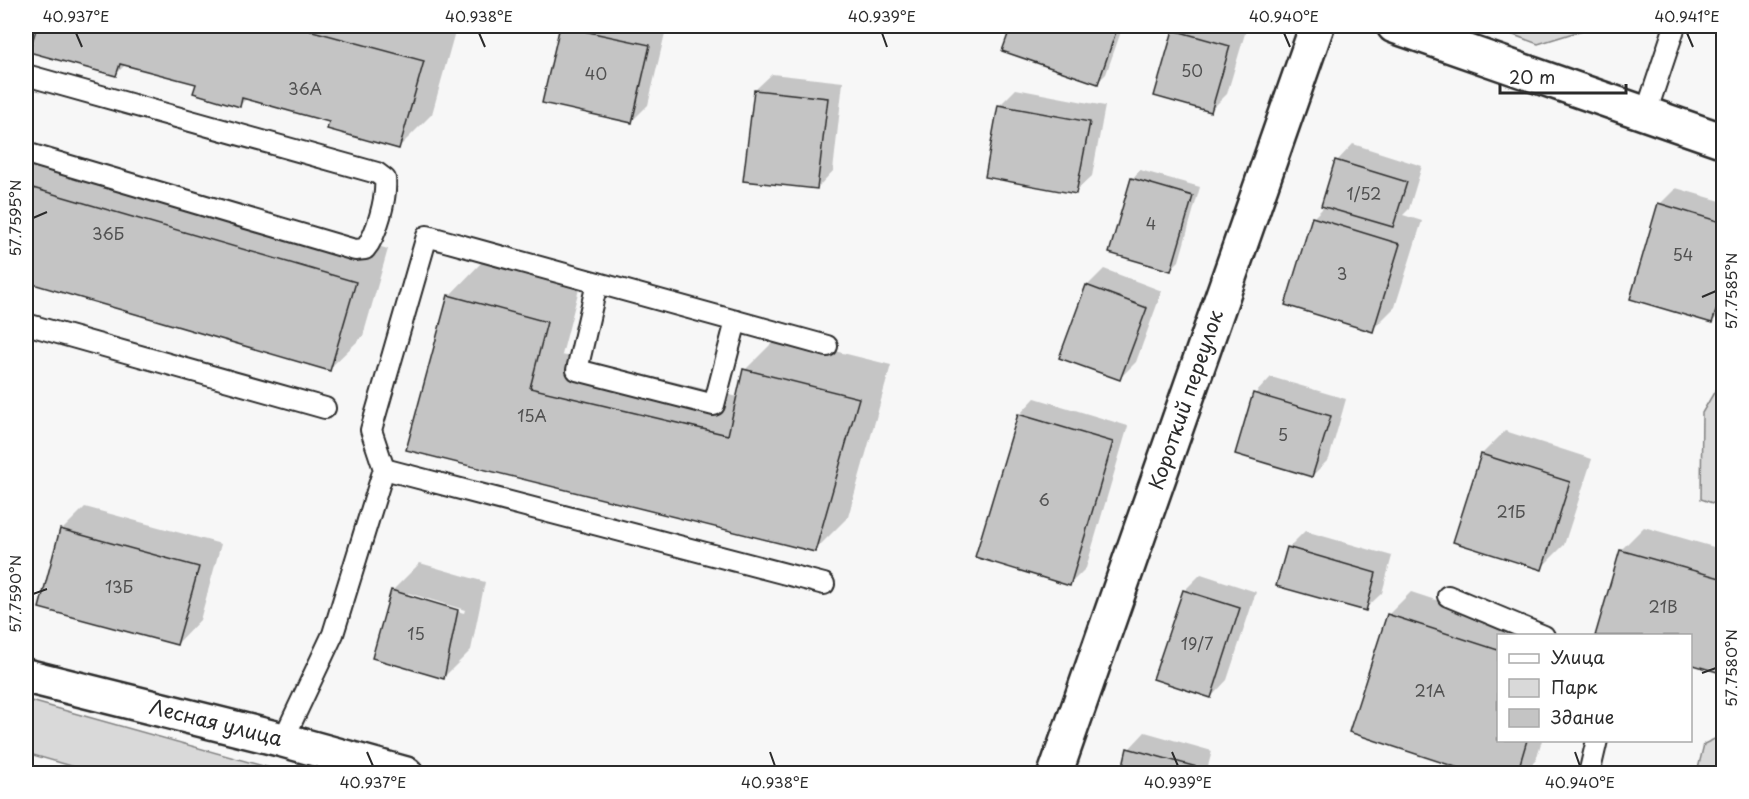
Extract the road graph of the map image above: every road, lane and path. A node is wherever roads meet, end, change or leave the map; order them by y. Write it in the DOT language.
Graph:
graph roads {
  1 [pos="1317,26"];
  2 [pos="1394,26"];
  3 [pos="1675,26"];
  4 [pos="26,75"];
  5 [pos="1646,113"];
  6 [pos="1724,141"];
  7 [pos="26,153"];
  8 [pos="597,284"];
  9 [pos="736,321"];
  10 [pos="26,324"];
  11 [pos="827,346"];
  12 [pos="325,408"];
  13 [pos="384,469"];
  14 [pos="824,584"];
  15 [pos="1448,596"];
  16 [pos="1539,634"];
  17 [pos="26,676"];
  18 [pos="283,740"];
  19 [pos="1597,742"];
  20 [pos="406,774"];
  21 [pos="1055,774"];
  22 [pos="1589,774"];
  1 -- 21 [label="street, Короткий переулок"];
  2 -- 5 [label="street"];
  3 -- 5 [label="lane"];
  4 -- 7 [label="lane"];
  5 -- 6 [label="street"];
  8 -- 9 [label="lane"];
  8 -- 9 [label="lane"];
  8 -- 13 [label="lane"];
  9 -- 11 [label="lane"];
  10 -- 12 [label="lane"];
  13 -- 14 [label="lane"];
  13 -- 18 [label="lane"];
  15 -- 16 [label="lane"];
  17 -- 18 [label="street, Лесная улица"];
  18 -- 20 [label="street, Лесная улица"];
  19 -- 22 [label="lane"];
}
